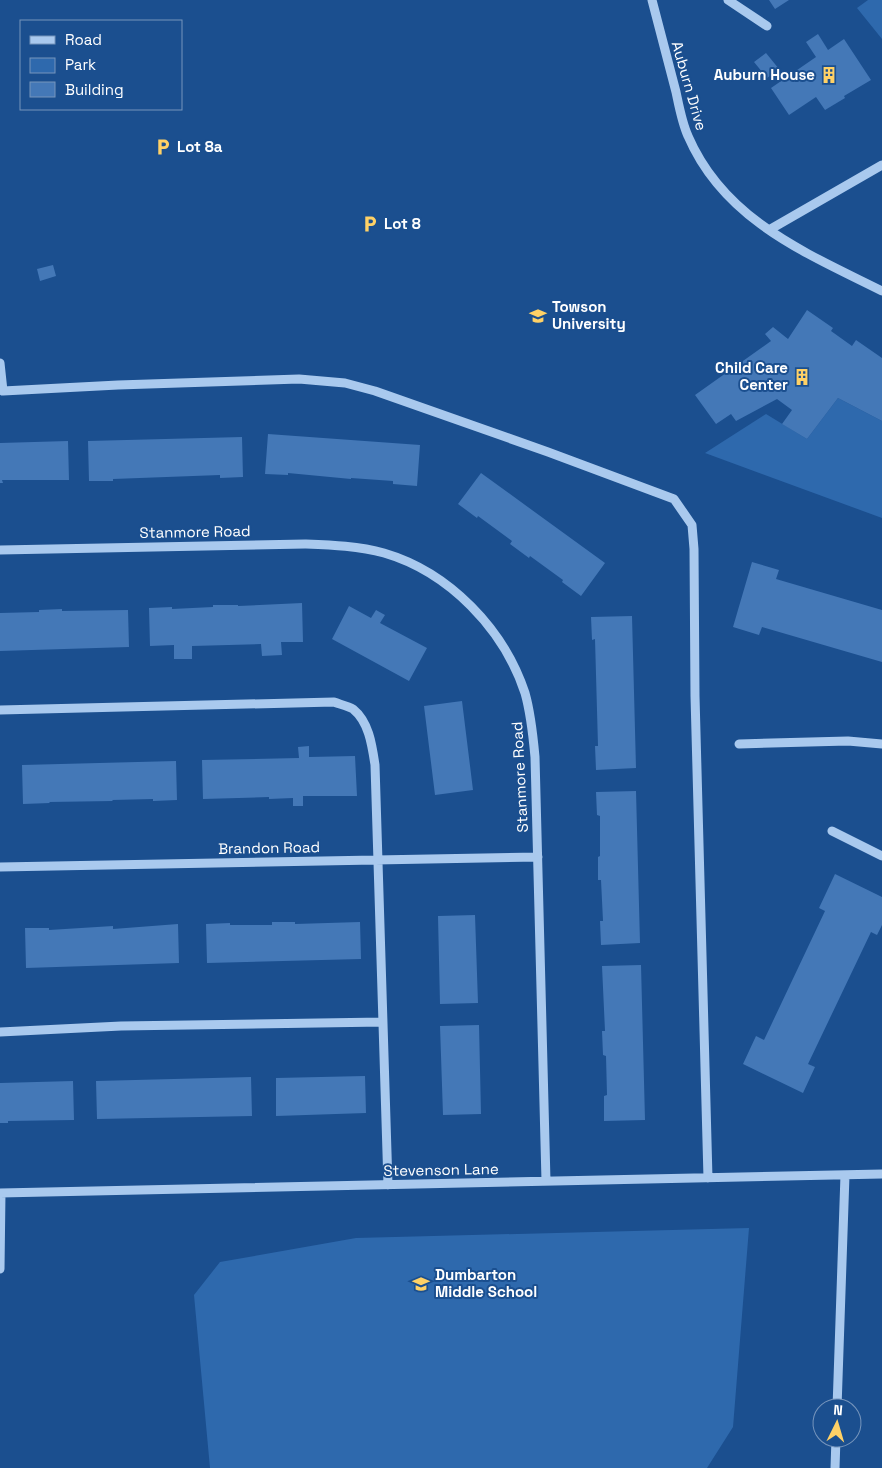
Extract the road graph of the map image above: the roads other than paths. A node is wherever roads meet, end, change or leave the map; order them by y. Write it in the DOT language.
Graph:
graph roads {
  1 [pos="652,0"];
  2 [pos="728,0"];
  3 [pos="767,26"];
  4 [pos="882,165"];
  5 [pos="769,230"];
  6 [pos="882,291"];
  7 [pos="0,363"];
  8 [pos="2,391"];
  9 [pos="0,550"];
  10 [pos="0,710"];
  11 [pos="739,744"];
  12 [pos="882,744"];
  13 [pos="832,831"];
  14 [pos="882,856"];
  15 [pos="538,857"];
  16 [pos="378,860"];
  17 [pos="0,867"];
  18 [pos="383,1022"];
  19 [pos="0,1032"];
  20 [pos="845,1174"];
  21 [pos="882,1174"];
  22 [pos="708,1178"];
  23 [pos="546,1181"];
  24 [pos="388,1185"];
  25 [pos="0,1193"];
  26 [pos="0,1269"];
  27 [pos="837,1398"];
  28 [pos="836,1448"];
  29 [pos="835,1468"];
  1 -- 5 [label="street, Auburn Drive"];
  2 -- 3 [label="street"];
  4 -- 5 [label="street"];
  5 -- 6 [label="street, Auburn Drive"];
  7 -- 8 [label="street"];
  8 -- 22 [label="street"];
  9 -- 15 [label="street, Stanmore Road"];
  10 -- 16 [label="street"];
  11 -- 12 [label="street"];
  13 -- 14 [label="street"];
  15 -- 16 [label="street, Brandon Road"];
  15 -- 23 [label="street, Stanmore Road"];
  16 -- 17 [label="street, Brandon Road"];
  16 -- 18 [label="street"];
  18 -- 19 [label="street"];
  18 -- 24 [label="street"];
  20 -- 21 [label="street, Stevenson Lane"];
  20 -- 22 [label="street, Stevenson Lane"];
  20 -- 27 [label="street"];
  22 -- 23 [label="street, Stevenson Lane"];
  23 -- 24 [label="street, Stevenson Lane"];
  24 -- 25 [label="street, Stevenson Lane"];
  25 -- 26 [label="street"];
  28 -- 29 [label="street"];
}
